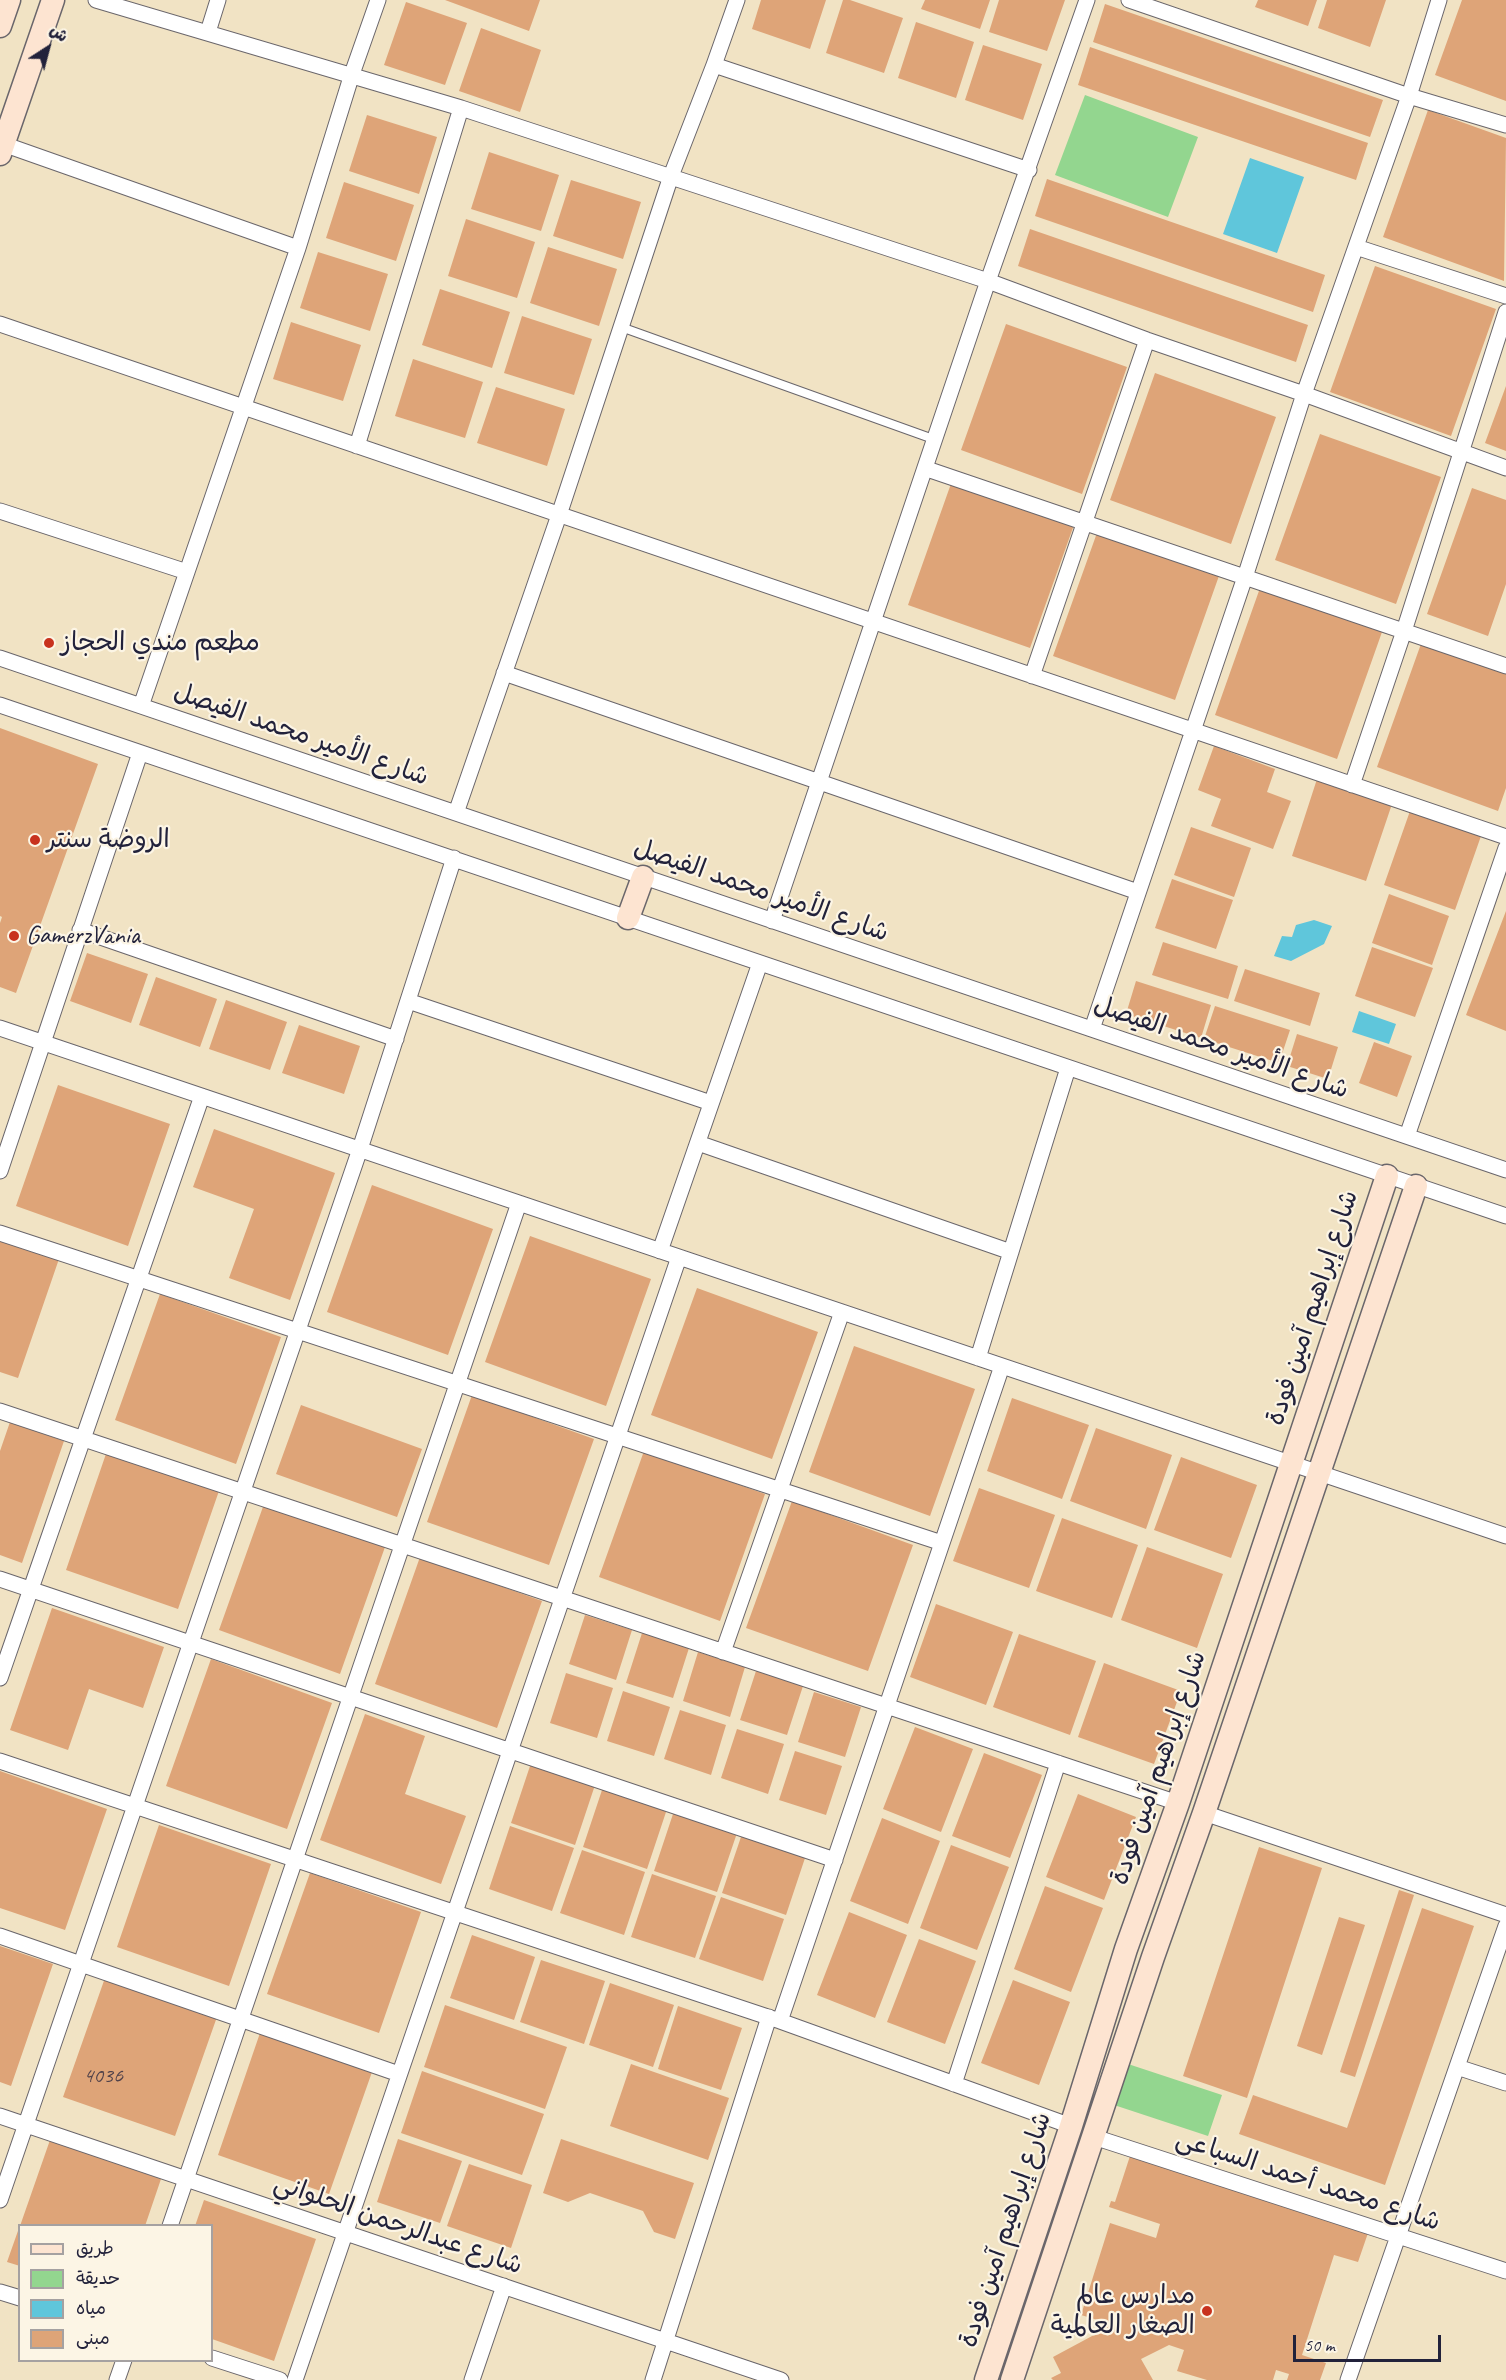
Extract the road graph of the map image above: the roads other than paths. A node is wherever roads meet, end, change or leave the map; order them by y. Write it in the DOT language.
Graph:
graph roads {
  1 [pos="9,0"];
  2 [pos="53,0"];
  3 [pos="96,0"];
  4 [pos="218,0"];
  5 [pos="378,0"];
  6 [pos="737,0"];
  7 [pos="1087,0"];
  8 [pos="1129,0"];
  9 [pos="1439,0"];
  10 [pos="0,26"];
  11 [pos="208,32"];
  12 [pos="714,65"];
  13 [pos="352,74"];
  14 [pos="1409,96"];
  15 [pos="461,108"];
  16 [pos="1506,125"];
  17 [pos="2,149"];
  18 [pos="1029,170"];
  19 [pos="671,176"];
  20 [pos="1356,247"];
  21 [pos="298,248"];
  22 [pos="988,281"];
  23 [pos="1506,297"];
  24 [pos="1506,312"];
  25 [pos="0,324"];
  26 [pos="621,327"];
  27 [pos="1147,340"];
  28 [pos="1304,394"];
  29 [pos="243,407"];
  30 [pos="936,440"];
  31 [pos="357,446"];
  32 [pos="1462,451"];
  33 [pos="1506,468"];
  34 [pos="927,469"];
  35 [pos="0,510"];
  36 [pos="559,515"];
  37 [pos="1085,523"];
  38 [pos="186,572"];
  39 [pos="1245,577"];
  40 [pos="874,622"];
  41 [pos="1404,631"];
  42 [pos="0,658"];
  43 [pos="1506,666"];
  44 [pos="504,673"];
  45 [pos="1032,676"];
  46 [pos="0,705"];
  47 [pos="141,706"];
  48 [pos="1193,731"];
  49 [pos="140,753"];
  50 [pos="819,782"];
  51 [pos="1352,785"];
  52 [pos="456,813"];
  53 [pos="1506,837"];
  54 [pos="1506,848"];
  55 [pos="454,858"];
  56 [pos="643,877"];
  57 [pos="1138,892"];
  58 [pos="628,918"];
  59 [pos="772,921"];
  60 [pos="80,930"];
  61 [pos="760,963"];
  62 [pos="408,1001"];
  63 [pos="0,1028"];
  64 [pos="1092,1029"];
  65 [pos="396,1039"];
  66 [pos="43,1042"];
  67 [pos="1068,1068"];
  68 [pos="202,1096"];
  69 [pos="711,1103"];
  70 [pos="1407,1136"];
  71 [pos="698,1143"];
  72 [pos="360,1149"];
  73 [pos="1506,1170"];
  74 [pos="0,1171"];
  75 [pos="1387,1176"];
  76 [pos="1416,1186"];
  77 [pos="519,1203"];
  78 [pos="1506,1216"];
  79 [pos="0,1233"];
  80 [pos="660,1251"];
  81 [pos="1011,1252"];
  82 [pos="679,1257"];
  83 [pos="138,1279"];
  84 [pos="842,1312"];
  85 [pos="297,1331"];
  86 [pos="978,1358"];
  87 [pos="1002,1366"];
  88 [pos="1322,1373"];
  89 [pos="1350,1382"];
  90 [pos="458,1384"];
  91 [pos="0,1411"];
  92 [pos="618,1436"];
  93 [pos="83,1439"];
  94 [pos="1291,1464"];
  95 [pos="1319,1473"];
  96 [pos="780,1490"];
  97 [pos="242,1492"];
  98 [pos="1506,1536"];
  99 [pos="942,1543"];
  100 [pos="403,1545"];
  101 [pos="0,1579"];
  102 [pos="31,1590"];
  103 [pos="562,1598"];
  104 [pos="190,1643"];
  105 [pos="723,1652"];
  106 [pos="0,1678"];
  107 [pos="351,1697"];
  108 [pos="887,1706"];
  109 [pos="510,1750"];
  110 [pos="0,1761"];
  111 [pos="1058,1763"];
  112 [pos="1178,1803"];
  113 [pos="135,1806"];
  114 [pos="1204,1813"];
  115 [pos="295,1860"];
  116 [pos="835,1860"];
  117 [pos="455,1913"];
  118 [pos="1506,1915"];
  119 [pos="1506,1926"];
  120 [pos="0,1936"];
  121 [pos="1126,1949"];
  122 [pos="1153,1957"];
  123 [pos="81,1964"];
  124 [pos="240,2019"];
  125 [pos="775,2019"];
  126 [pos="1457,2067"];
  127 [pos="399,2074"];
  128 [pos="1506,2083"];
  129 [pos="954,2084"];
  130 [pos="0,2116"];
  131 [pos="26,2125"];
  132 [pos="1071,2126"];
  133 [pos="1095,2137"];
  134 [pos="186,2179"];
  135 [pos="0,2200"];
  136 [pos="171,2224"];
  137 [pos="345,2233"];
  138 [pos="1397,2235"];
  139 [pos="1506,2271"];
  140 [pos="504,2286"];
  141 [pos="0,2292"];
  142 [pos="18,2297"];
  143 [pos="667,2342"];
  144 [pos="213,2358"];
  145 [pos="124,2362"];
  146 [pos="117,2380"];
  147 [pos="280,2380"];
  148 [pos="295,2380"];
  149 [pos="472,2380"];
  150 [pos="653,2380"];
  151 [pos="780,2380"];
  152 [pos="986,2380"];
  153 [pos="1012,2380"];
  154 [pos="1348,2380"];
  1 -- 10 [label="street"];
  2 -- 17 [label="street"];
  3 -- 11 [label="street"];
  4 -- 11 [label="street"];
  5 -- 13 [label="street"];
  6 -- 12 [label="street"];
  7 -- 18 [label="street"];
  8 -- 14 [label="street"];
  9 -- 14 [label="street"];
  11 -- 13 [label="street"];
  12 -- 18 [label="street"];
  12 -- 19 [label="street"];
  13 -- 15 [label="street"];
  13 -- 21 [label="street"];
  14 -- 16 [label="street"];
  14 -- 20 [label="street"];
  15 -- 19 [label="street"];
  15 -- 31 [label="street"];
  17 -- 21 [label="street"];
  18 -- 22 [label="street"];
  19 -- 22 [label="street"];
  19 -- 26 [label="street"];
  20 -- 23 [label="street"];
  20 -- 28 [label="street"];
  21 -- 29 [label="street"];
  22 -- 27 [label="street"];
  22 -- 30 [label="street"];
  24 -- 32 [label="street"];
  25 -- 29 [label="street"];
  26 -- 30 [label="lane"];
  26 -- 36 [label="street"];
  27 -- 28 [label="street"];
  27 -- 37 [label="street"];
  28 -- 32 [label="street"];
  28 -- 39 [label="street"];
  29 -- 31 [label="street"];
  29 -- 38 [label="street"];
  30 -- 34 [label="street"];
  31 -- 36 [label="street"];
  32 -- 33 [label="street"];
  32 -- 41 [label="street"];
  34 -- 37 [label="street"];
  34 -- 40 [label="street"];
  35 -- 38 [label="street"];
  36 -- 40 [label="street"];
  36 -- 44 [label="street"];
  37 -- 39 [label="street"];
  37 -- 45 [label="street"];
  38 -- 47 [label="street"];
  39 -- 41 [label="street"];
  39 -- 48 [label="street"];
  40 -- 45 [label="street"];
  40 -- 50 [label="street"];
  41 -- 43 [label="street"];
  41 -- 51 [label="street"];
  42 -- 47 [label="street, شارع الأمير محمد الفيصل"];
  44 -- 50 [label="street"];
  44 -- 52 [label="street"];
  45 -- 48 [label="street"];
  46 -- 49 [label="street"];
  47 -- 52 [label="street, شارع الأمير محمد الفيصل"];
  48 -- 51 [label="street"];
  48 -- 57 [label="street"];
  49 -- 55 [label="street"];
  49 -- 60 [label="street"];
  50 -- 57 [label="street"];
  50 -- 59 [label="street"];
  51 -- 53 [label="street"];
  52 -- 56 [label="street, شارع الأمير محمد الفيصل"];
  54 -- 70 [label="street"];
  55 -- 58 [label="street"];
  55 -- 62 [label="street"];
  56 -- 58 [label="street"];
  56 -- 59 [label="street, شارع الأمير محمد الفيصل"];
  57 -- 64 [label="street"];
  58 -- 61 [label="street"];
  59 -- 64 [label="street, شارع الأمير محمد الفيصل"];
  60 -- 65 [label="street"];
  60 -- 66 [label="street"];
  61 -- 67 [label="street"];
  61 -- 69 [label="street"];
  62 -- 65 [label="street"];
  62 -- 69 [label="street"];
  63 -- 66 [label="street"];
  64 -- 70 [label="street, شارع الأمير محمد الفيصل"];
  65 -- 72 [label="street"];
  66 -- 68 [label="street"];
  66 -- 74 [label="street"];
  67 -- 75 [label="street"];
  67 -- 81 [label="street"];
  68 -- 72 [label="street"];
  68 -- 83 [label="street"];
  69 -- 71 [label="street"];
  70 -- 73 [label="street, شارع الأمير محمد الفيصل"];
  71 -- 80 [label="street"];
  71 -- 81 [label="street"];
  72 -- 77 [label="street"];
  72 -- 85 [label="street"];
  75 -- 76 [label="street"];
  75 -- 88 [label="street, شارع إبراهيم آمين فودة"];
  76 -- 78 [label="street"];
  76 -- 89 [label="street, شارع إبراهيم آمين فودة"];
  77 -- 80 [label="street"];
  77 -- 90 [label="street"];
  79 -- 83 [label="street"];
  80 -- 82 [label="street"];
  81 -- 86 [label="street"];
  82 -- 84 [label="street"];
  82 -- 92 [label="street"];
  83 -- 85 [label="street"];
  83 -- 93 [label="street"];
  84 -- 86 [label="street"];
  84 -- 96 [label="street"];
  85 -- 90 [label="street"];
  85 -- 97 [label="street"];
  86 -- 87 [label="street"];
  87 -- 94 [label="street"];
  87 -- 99 [label="street"];
  88 -- 89 [label="street"];
  88 -- 94 [label="street, شارع إبراهيم آمين فودة"];
  89 -- 95 [label="street, شارع إبراهيم آمين فودة"];
  90 -- 92 [label="street"];
  90 -- 100 [label="street"];
  91 -- 93 [label="street"];
  92 -- 96 [label="street"];
  92 -- 103 [label="street"];
  93 -- 97 [label="street"];
  93 -- 102 [label="street"];
  94 -- 95 [label="street"];
  94 -- 112 [label="street, شارع إبراهيم آمين فودة"];
  95 -- 98 [label="street"];
  95 -- 114 [label="street, شارع إبراهيم آمين فودة"];
  96 -- 99 [label="street"];
  96 -- 105 [label="street"];
  97 -- 100 [label="street"];
  97 -- 104 [label="street"];
  99 -- 108 [label="street"];
  100 -- 103 [label="street"];
  100 -- 107 [label="street"];
  101 -- 102 [label="street"];
  102 -- 104 [label="street"];
  102 -- 106 [label="street"];
  103 -- 105 [label="street"];
  103 -- 109 [label="street"];
  104 -- 107 [label="street"];
  104 -- 113 [label="street"];
  105 -- 108 [label="street"];
  107 -- 109 [label="street"];
  107 -- 115 [label="street"];
  108 -- 111 [label="street"];
  108 -- 116 [label="street"];
  109 -- 116 [label="street"];
  109 -- 117 [label="street"];
  110 -- 113 [label="street"];
  111 -- 112 [label="street"];
  111 -- 129 [label="street"];
  112 -- 121 [label="street, شارع إبراهيم آمين فودة"];
  113 -- 115 [label="street"];
  113 -- 123 [label="street"];
  114 -- 118 [label="street"];
  114 -- 122 [label="street, شارع إبراهيم آمين فودة"];
  115 -- 117 [label="street"];
  115 -- 124 [label="street"];
  116 -- 125 [label="street"];
  117 -- 125 [label="street"];
  117 -- 127 [label="street"];
  119 -- 126 [label="street"];
  120 -- 123 [label="street"];
  121 -- 122 [label="street"];
  121 -- 132 [label="street, شارع إبراهيم آمين فودة"];
  122 -- 133 [label="street, شارع إبراهيم آمين فودة"];
  123 -- 124 [label="street"];
  123 -- 131 [label="street"];
  124 -- 127 [label="street"];
  124 -- 134 [label="street"];
  125 -- 129 [label="street"];
  125 -- 143 [label="street"];
  126 -- 128 [label="street"];
  126 -- 138 [label="street"];
  127 -- 137 [label="street"];
  129 -- 132 [label="street"];
  130 -- 131 [label="street, شارع عبدالرحمن الحلواني"];
  131 -- 134 [label="street, شارع عبدالرحمن الحلواني"];
  131 -- 135 [label="street"];
  132 -- 152 [label="street, شارع إبراهيم آمين فودة"];
  133 -- 138 [label="street, شارع محمد أحمد السباعى"];
  133 -- 153 [label="street, شارع إبراهيم آمين فودة"];
  134 -- 136 [label="street"];
  134 -- 137 [label="street, شارع عبدالرحمن الحلواني"];
  137 -- 140 [label="street, شارع عبدالرحمن الحلواني"];
  137 -- 148 [label="street"];
  138 -- 139 [label="street, شارع محمد أحمد السباعى"];
  138 -- 154 [label="street"];
  140 -- 143 [label="street, شارع عبدالرحمن الحلواني"];
  140 -- 149 [label="street"];
  141 -- 142 [label="street"];
  143 -- 150 [label="street"];
  143 -- 151 [label="street, شارع عبدالرحمن الحلواني"];
  144 -- 147 [label="street"];
  145 -- 146 [label="street"];
}
